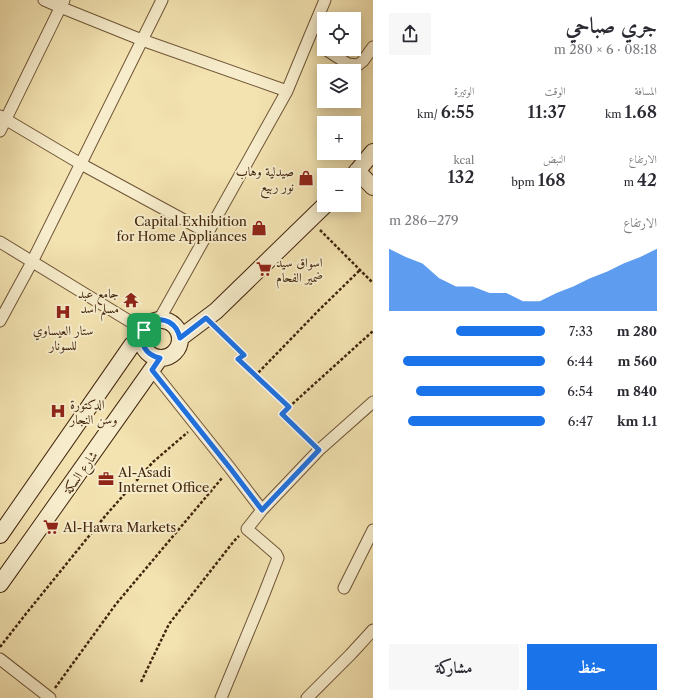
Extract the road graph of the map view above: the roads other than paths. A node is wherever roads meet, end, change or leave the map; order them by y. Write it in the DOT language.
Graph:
graph roads {
  1 [pos="44,0"];
  2 [pos="162,0"];
  3 [pos="325,0"];
  4 [pos="62,4"];
  5 [pos="309,38"];
  6 [pos="142,40"];
  7 [pos="317,44"];
  8 [pos="373,47"];
  9 [pos="336,56"];
  10 [pos="287,91"];
  11 [pos="3,117"];
  12 [pos="0,131"];
  13 [pos="373,152"];
  14 [pos="81,164"];
  15 [pos="360,168"];
  16 [pos="361,177"];
  17 [pos="373,187"];
  18 [pos="318,212"];
  19 [pos="208,232"];
  20 [pos="0,242"];
  21 [pos="32,262"];
  22 [pos="159,320"];
  23 [pos="0,321"];
  24 [pos="143,334"];
  25 [pos="180,338"];
  26 [pos="156,364"];
  27 [pos="373,402"];
  28 [pos="262,510"];
  29 [pos="373,530"];
  30 [pos="0,535"];
  31 [pos="0,584"];
  32 [pos="344,588"];
  33 [pos="373,630"];
  34 [pos="0,659"];
  35 [pos="49,698"];
  36 [pos="221,698"];
  37 [pos="307,698"];
  1 -- 4 [label="street"];
  2 -- 6 [label="street"];
  3 -- 5 [label="street"];
  4 -- 6 [label="street"];
  4 -- 11 [label="street"];
  5 -- 7 [label="street"];
  5 -- 10 [label="street"];
  6 -- 10 [label="street"];
  6 -- 14 [label="street"];
  8 -- 9 [label="street"];
  10 -- 19 [label="street"];
  11 -- 12 [label="street"];
  11 -- 14 [label="street"];
  13 -- 15 [label="street"];
  14 -- 19 [label="street"];
  14 -- 21 [label="street"];
  16 -- 17 [label="street"];
  18 -- 25 [label="street"];
  19 -- 22 [label="street"];
  20 -- 21 [label="street"];
  21 -- 23 [label="street"];
  21 -- 24 [label="street"];
  22 -- 24 [label="street"];
  22 -- 25 [label="street"];
  24 -- 26 [label="street"];
  24 -- 30 [label="street"];
  25 -- 26 [label="street"];
  26 -- 28 [label="street"];
  26 -- 31 [label="street, شارع السكة"];
  27 -- 28 [label="street"];
  28 -- 36 [label="street"];
  29 -- 32 [label="street"];
  33 -- 37 [label="street"];
  34 -- 35 [label="street"];
}
